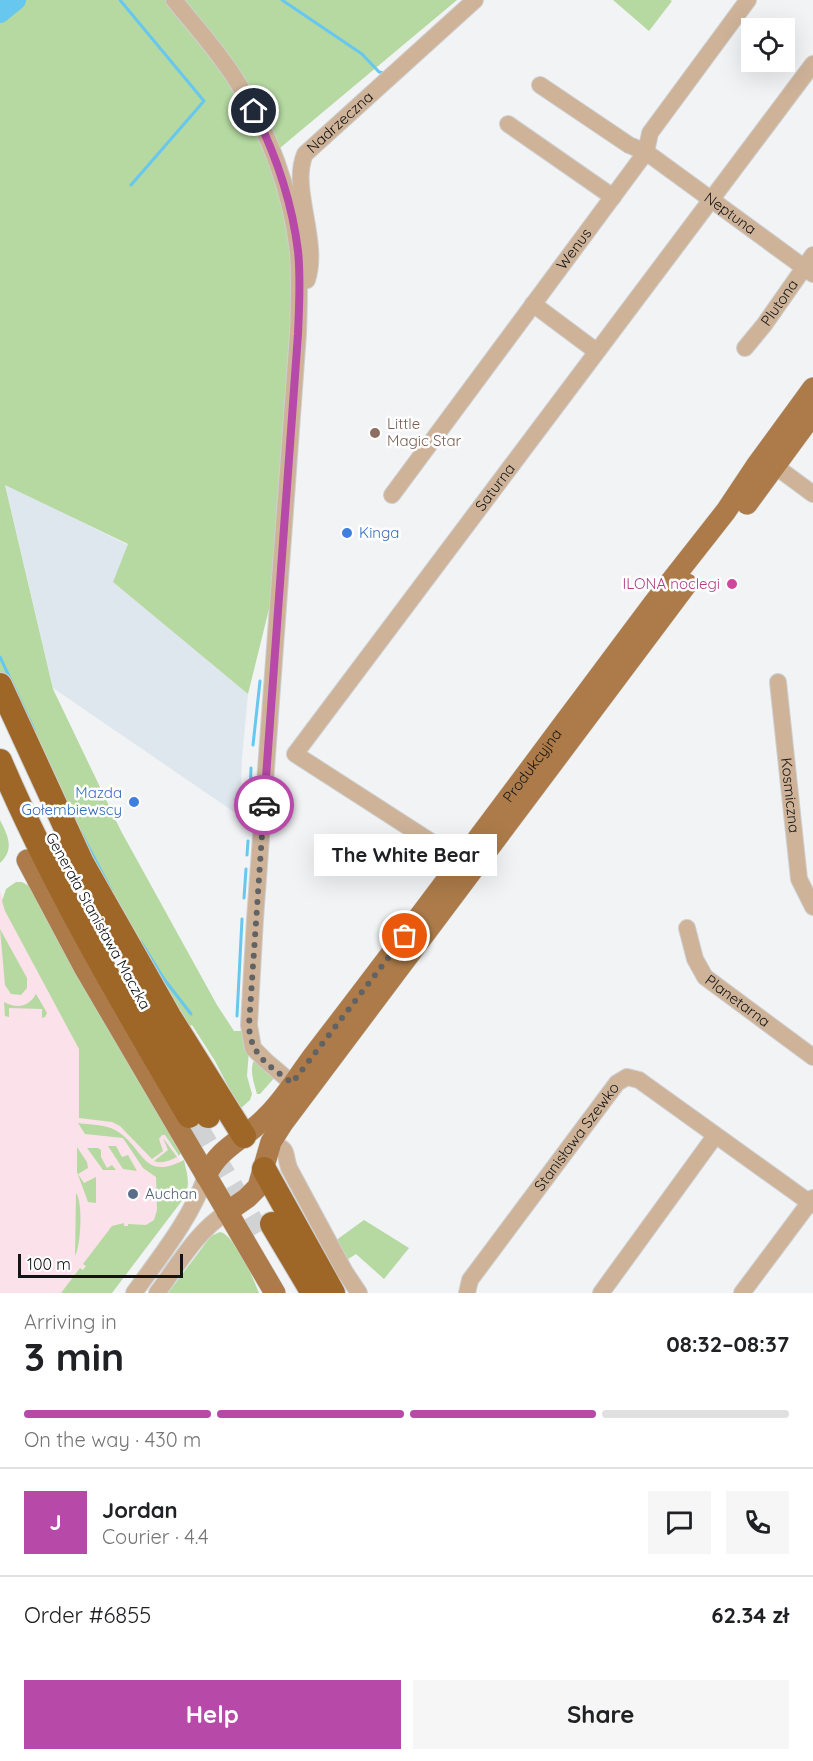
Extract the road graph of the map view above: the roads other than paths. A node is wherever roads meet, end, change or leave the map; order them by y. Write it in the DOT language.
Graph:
graph roads {
  1 [pos="174,0"];
  2 [pos="475,0"];
  3 [pos="748,0"];
  4 [pos="813,64"];
  5 [pos="540,85"];
  6 [pos="508,124"];
  7 [pos="646,152"];
  8 [pos="613,197"];
  9 [pos="710,199"];
  10 [pos="810,266"];
  11 [pos="299,282"];
  12 [pos="532,304"];
  13 [pos="745,348"];
  14 [pos="596,351"];
  15 [pos="813,388"];
  16 [pos="813,414"];
  17 [pos="769,461"];
  18 [pos="813,494"];
  19 [pos="392,495"];
  20 [pos="778,682"];
  21 [pos="0,685"];
  22 [pos="0,720"];
  23 [pos="269,748"];
  24 [pos="295,754"];
  25 [pos="0,761"];
  26 [pos="0,798"];
  27 [pos="27,860"];
  28 [pos="461,861"];
  29 [pos="813,907"];
  30 [pos="687,928"];
  31 [pos="400,956"];
  32 [pos="813,1057"];
  33 [pos="292,1083"];
  34 [pos="244,1136"];
  35 [pos="715,1136"];
  36 [pos="271,1142"];
  37 [pos="264,1169"];
  38 [pos="206,1176"];
  39 [pos="812,1202"];
  40 [pos="227,1212"];
  41 [pos="134,1293"];
  42 [pos="157,1293"];
  43 [pos="275,1293"];
  44 [pos="294,1293"];
  45 [pos="313,1293"];
  46 [pos="333,1293"];
  47 [pos="359,1293"];
  48 [pos="467,1293"];
  49 [pos="601,1293"];
  50 [pos="742,1293"];
  1 -- 11 [label="street"];
  2 -- 11 [label="street, Nadrzeczna"];
  3 -- 7 [label="street, Wenus"];
  4 -- 9 [label="street, Saturna"];
  5 -- 7 [label="street, Neptuna"];
  6 -- 8 [label="street"];
  7 -- 8 [label="street, Wenus"];
  7 -- 9 [label="street, Neptuna"];
  8 -- 12 [label="street, Wenus"];
  9 -- 10 [label="street, Neptuna"];
  9 -- 14 [label="street, Saturna"];
  10 -- 13 [label="street, Plutona"];
  11 -- 23 [label="street"];
  12 -- 14 [label="street"];
  12 -- 19 [label="street, Wenus"];
  14 -- 24 [label="street, Saturna"];
  15 -- 17 [label="main road, Produkcyjna"];
  16 -- 17 [label="main road, Produkcyjna"];
  17 -- 18 [label="street"];
  17 -- 28 [label="main road, Produkcyjna"];
  17 -- 31 [label="main road, Produkcyjna"];
  20 -- 29 [label="street, Kosmiczna"];
  21 -- 34 [label="highway"];
  22 -- 25 [label="highway, Generała Stanisława Maczka"];
  23 -- 24 [label="street"];
  23 -- 33 [label="street"];
  24 -- 28 [label="street"];
  26 -- 27 [label="highway"];
  27 -- 38 [label="main road"];
  28 -- 31 [label="main road, Produkcyjna"];
  30 -- 32 [label="street, Planetarna"];
  31 -- 33 [label="main road, Produkcyjna"];
  31 -- 36 [label="main road, Produkcyjna"];
  33 -- 34 [label="main road, Produkcyjna"];
  34 -- 37 [label="main road"];
  34 -- 38 [label="main road, Produkcyjna"];
  35 -- 39 [label="street, Stanisława Szewko"];
  35 -- 48 [label="street, Stanisława Szewko"];
  35 -- 49 [label="street"];
  36 -- 37 [label="main road, Produkcyjna"];
  36 -- 47 [label="street"];
  37 -- 40 [label="main road, Produkcyjna"];
  37 -- 46 [label="highway"];
  38 -- 40 [label="main road"];
  38 -- 41 [label="street"];
  39 -- 50 [label="street"];
  40 -- 42 [label="street"];
  40 -- 43 [label="main road"];
  44 -- 45 [label="highway"];
}
